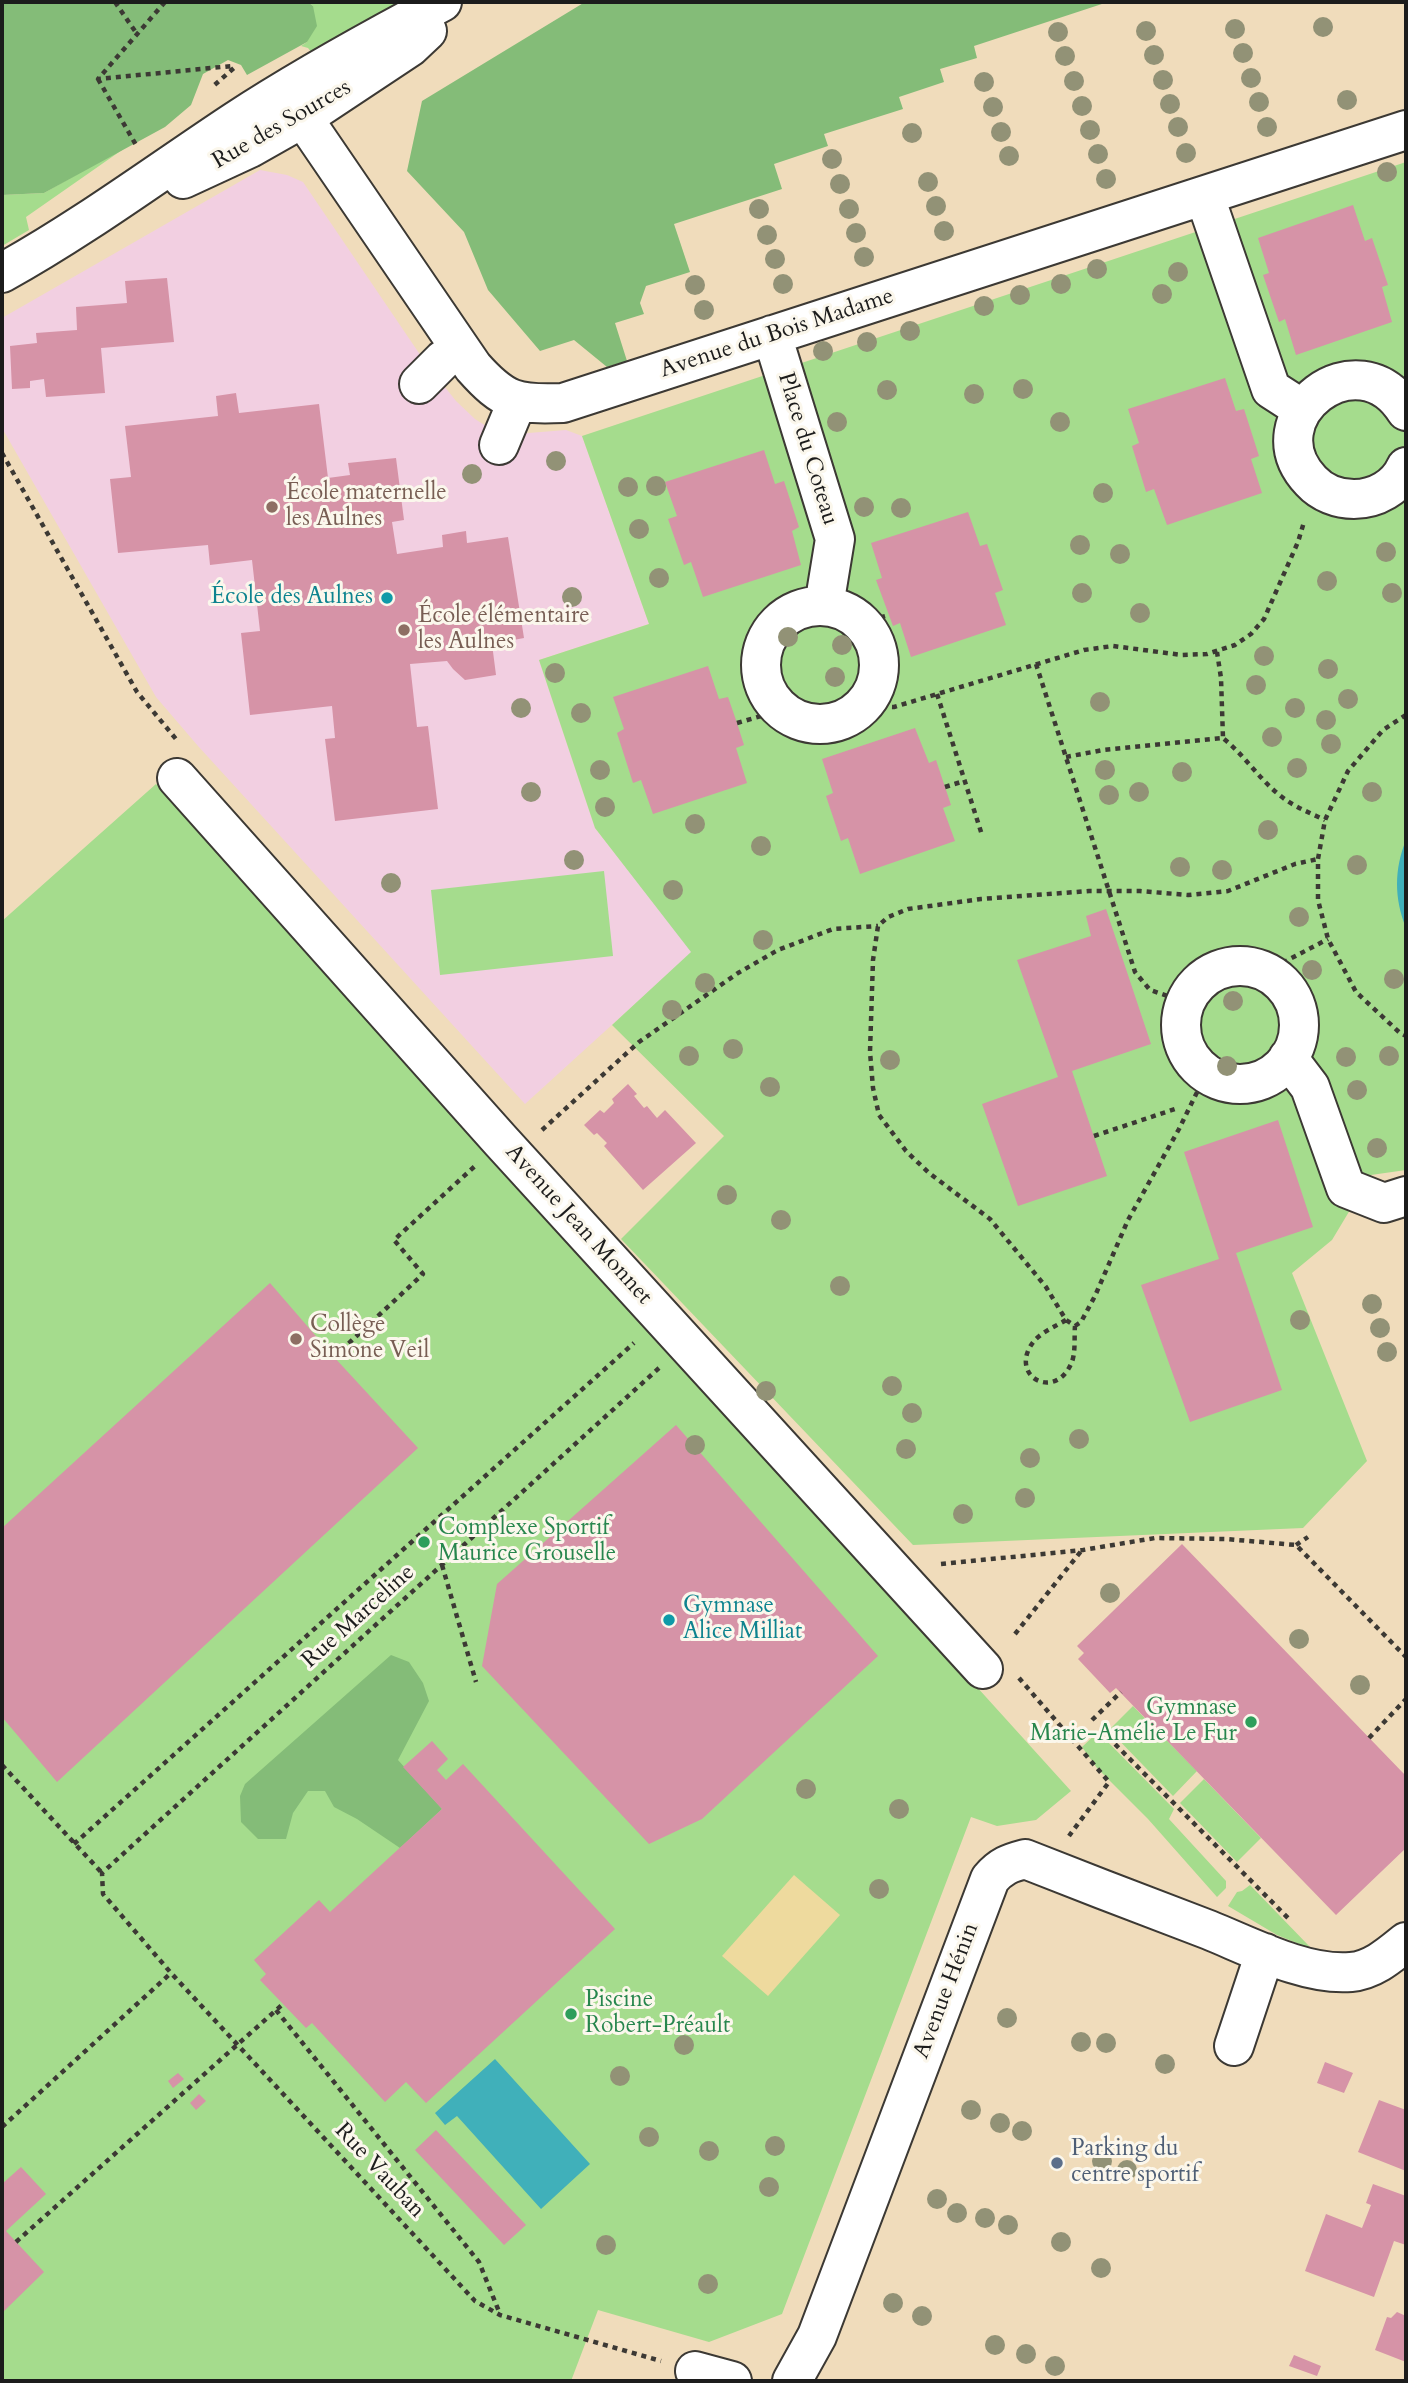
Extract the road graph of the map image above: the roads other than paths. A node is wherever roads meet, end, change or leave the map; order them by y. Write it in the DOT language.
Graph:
graph roads {
  1 [pos="442,2"];
  2 [pos="458,2"];
  3 [pos="295,104"];
  4 [pos="1406,130"];
  5 [pos="1205,197"];
  6 [pos="2,273"];
  7 [pos="772,335"];
  8 [pos="460,348"];
  9 [pos="419,384"];
  10 [pos="517,402"];
  11 [pos="1302,409"];
  12 [pos="1406,411"];
  13 [pos="499,445"];
  14 [pos="1406,467"];
  15 [pos="824,606"];
  16 [pos="177,778"];
  17 [pos="1288,1058"];
  18 [pos="1395,1200"];
  19 [pos="999,1672"];
  20 [pos="1036,1863"];
  21 [pos="1406,1942"];
  22 [pos="989,1952"];
  23 [pos="1265,1952"];
  24 [pos="1234,2046"];
  25 [pos="695,2371"];
  26 [pos="732,2381"];
  27 [pos="793,2381"];
  1 -- 3 [label="street, Rue des Sources"];
  2 -- 3 [label="street, Rue des Sources"];
  3 -- 6 [label="street, Rue des Sources"];
  3 -- 8 [label="street, Avenue du Bois Madame"];
  4 -- 5 [label="street, Avenue du Bois Madame"];
  5 -- 7 [label="street, Avenue du Bois Madame"];
  5 -- 11 [label="street"];
  7 -- 10 [label="street, Avenue du Bois Madame"];
  7 -- 15 [label="street, Place du Coteau"];
  8 -- 9 [label="street"];
  8 -- 10 [label="street, Avenue du Bois Madame"];
  10 -- 13 [label="street"];
  11 -- 12 [label="street"];
  11 -- 14 [label="street"];
  15 -- 15 [label="street"];
  16 -- 19 [label="street, Avenue Jean Monnet"];
  17 -- 17 [label="street"];
  17 -- 18 [label="street"];
  20 -- 22 [label="street"];
  20 -- 23 [label="street"];
  20 -- 27 [label="street, Avenue Hénin"];
  21 -- 23 [label="street"];
  23 -- 24 [label="street"];
  25 -- 26 [label="street"];
}
